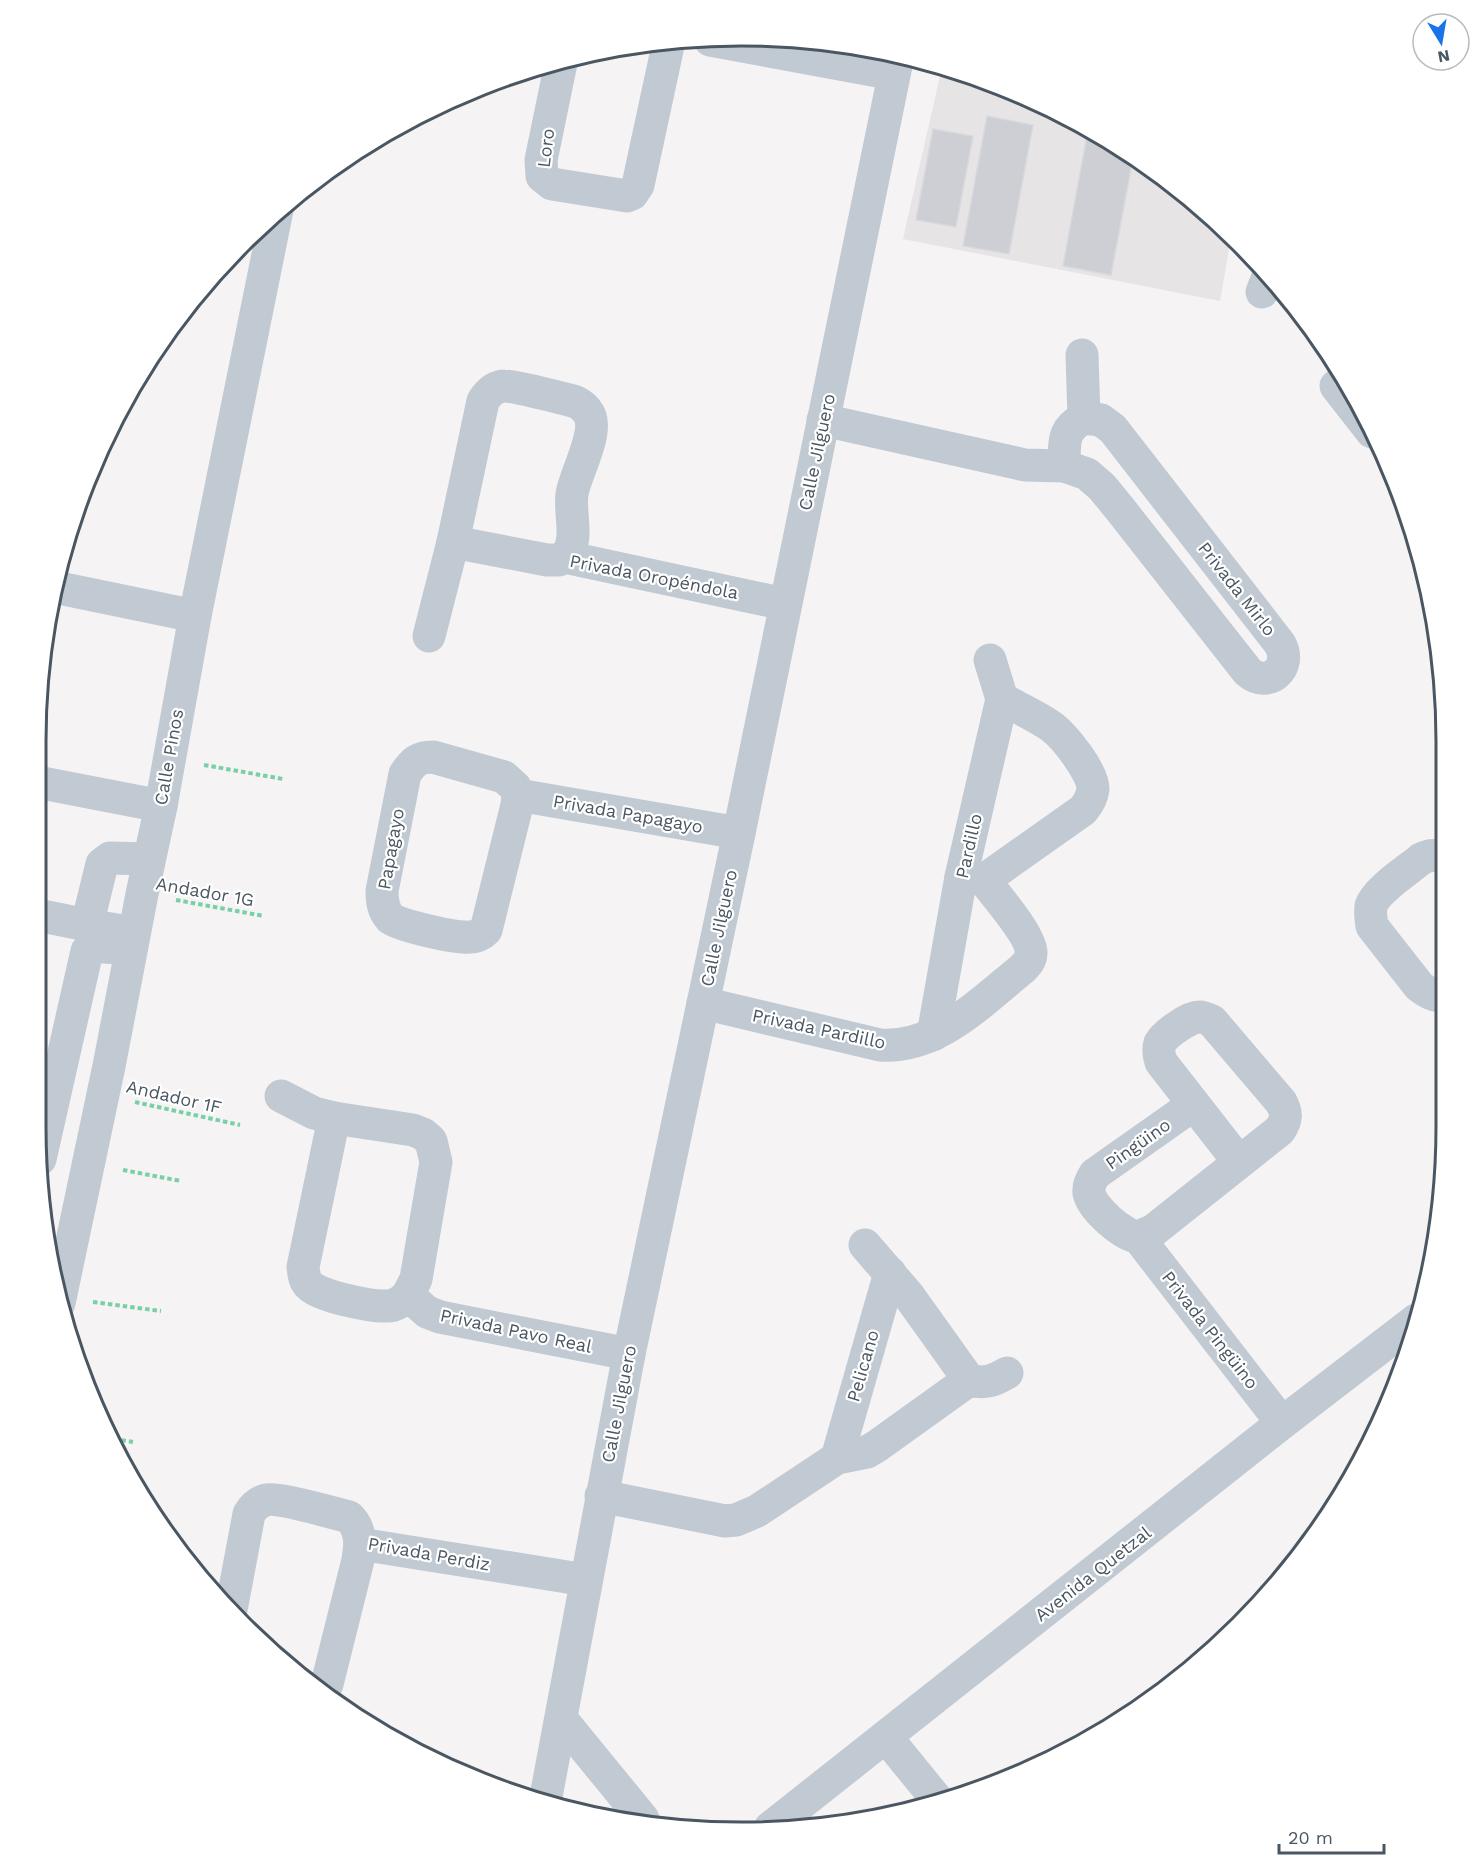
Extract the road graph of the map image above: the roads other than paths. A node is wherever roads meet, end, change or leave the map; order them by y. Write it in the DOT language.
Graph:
graph roads {
  1 [pos="761,47"];
  2 [pos="667,51"];
  3 [pos="896,65"];
  4 [pos="559,71"];
  5 [pos="273,228"];
  6 [pos="1082,355"];
  7 [pos="1337,385"];
  8 [pos="1345,397"];
  9 [pos="1084,418"];
  10 [pos="824,420"];
  11 [pos="1064,466"];
  12 [pos="453,542"];
  13 [pos="565,557"];
  14 [pos="64,589"];
  15 [pos="785,604"];
  16 [pos="195,616"];
  17 [pos="429,636"];
  18 [pos="990,660"];
  19 [pos="1002,699"];
  20 [pos="46,784"];
  21 [pos="518,795"];
  22 [pos="161,806"];
  23 [pos="739,833"];
  24 [pos="1436,855"];
  25 [pos="149,859"];
  26 [pos="973,878"];
  27 [pos="46,917"];
  28 [pos="87,925"];
  29 [pos="132,941"];
  30 [pos="1436,996"];
  31 [pos="703,1003"];
  32 [pos="933,1035"];
  33 [pos="49,1069"];
  34 [pos="103,1095"];
  35 [pos="281,1096"];
  36 [pos="46,1099"];
  37 [pos="1193,1105"];
  38 [pos="334,1118"];
  39 [pos="1239,1162"];
  40 [pos="48,1170"];
  41 [pos="87,1171"];
  42 [pos="1089,1188"];
  43 [pos="1138,1237"];
  44 [pos="865,1245"];
  45 [pos="61,1250"];
  46 [pos="61,1265"];
  47 [pos="890,1273"];
  48 [pos="408,1296"];
  49 [pos="1405,1334"];
  50 [pos="629,1354"];
  51 [pos="1007,1373"];
  52 [pos="969,1380"];
  53 [pos="1282,1423"];
  54 [pos="837,1458"];
  55 [pos="601,1496"];
  56 [pos="360,1544"];
  57 [pos="586,1580"];
  58 [pos="233,1600"];
  59 [pos="327,1684"];
  60 [pos="562,1720"];
  61 [pos="886,1737"];
  62 [pos="547,1793"];
  63 [pos="933,1794"];
  64 [pos="639,1814"];
  65 [pos="780,1820"];
  1 -- 3 [label="street"];
  2 -- 4 [label="street, Loro"];
  3 -- 10 [label="street, Calle Jilguero"];
  5 -- 16 [label="street, Calle Pinos"];
  6 -- 9 [label="street"];
  7 -- 8 [label="street"];
  9 -- 11 [label="street"];
  9 -- 11 [label="street, Privada Mirlo"];
  10 -- 11 [label="street, Privada Mirlo"];
  10 -- 15 [label="street, Calle Jilguero"];
  12 -- 13 [label="street, Privada Oropéndola"];
  12 -- 13 [label="street"];
  12 -- 17 [label="street"];
  13 -- 15 [label="street, Privada Oropéndola"];
  14 -- 16 [label="street"];
  15 -- 23 [label="street, Calle Jilguero"];
  16 -- 22 [label="street, Calle Pinos"];
  18 -- 19 [label="street"];
  19 -- 26 [label="street, Pardillo"];
  19 -- 26 [label="street"];
  20 -- 22 [label="street"];
  21 -- 21 [label="street, Papagayo"];
  21 -- 23 [label="street, Privada Papagayo"];
  22 -- 25 [label="street, Calle Pinos"];
  23 -- 31 [label="street, Calle Jilguero"];
  24 -- 30 [label="street"];
  25 -- 28 [label="street"];
  25 -- 29 [label="street, Calle Pinos"];
  26 -- 32 [label="street, Pardillo"];
  26 -- 32 [label="street, Privada Pardillo"];
  27 -- 28 [label="street"];
  28 -- 29 [label="street"];
  29 -- 33 [label="street"];
  29 -- 34 [label="street, Calle Pinos"];
  31 -- 32 [label="street, Privada Pardillo"];
  31 -- 50 [label="street, Calle Jilguero"];
  33 -- 34 [label="street"];
  33 -- 36 [label="street"];
  34 -- 41 [label="street, Calle Pinos"];
  35 -- 38 [label="street"];
  37 -- 39 [label="street"];
  37 -- 39 [label="street"];
  37 -- 42 [label="street, Pingüino"];
  38 -- 48 [label="street"];
  38 -- 48 [label="street"];
  39 -- 43 [label="street"];
  40 -- 41 [label="street"];
  41 -- 45 [label="street, Calle Pinos"];
  42 -- 43 [label="street, Privada Pingüino"];
  43 -- 53 [label="street, Privada Pingüino"];
  44 -- 47 [label="street"];
  45 -- 46 [label="street, Calle Pinos"];
  47 -- 52 [label="street"];
  47 -- 54 [label="street, Pelicano"];
  48 -- 50 [label="street, Privada Pavo Real"];
  49 -- 53 [label="street, Avenida Quetzal"];
  50 -- 55 [label="street, Calle Jilguero"];
  51 -- 52 [label="street"];
  52 -- 54 [label="street"];
  53 -- 61 [label="street, Avenida Quetzal"];
  54 -- 55 [label="street"];
  55 -- 57 [label="street, Calle Jilguero"];
  56 -- 57 [label="street, Privada Perdiz"];
  56 -- 58 [label="street, Privada Perdiz"];
  56 -- 59 [label="street"];
  57 -- 60 [label="street, Calle Jilguero"];
  60 -- 62 [label="street, Calle Jilguero"];
  60 -- 64 [label="street"];
  61 -- 63 [label="street"];
  61 -- 65 [label="street, Avenida Quetzal"];
}
